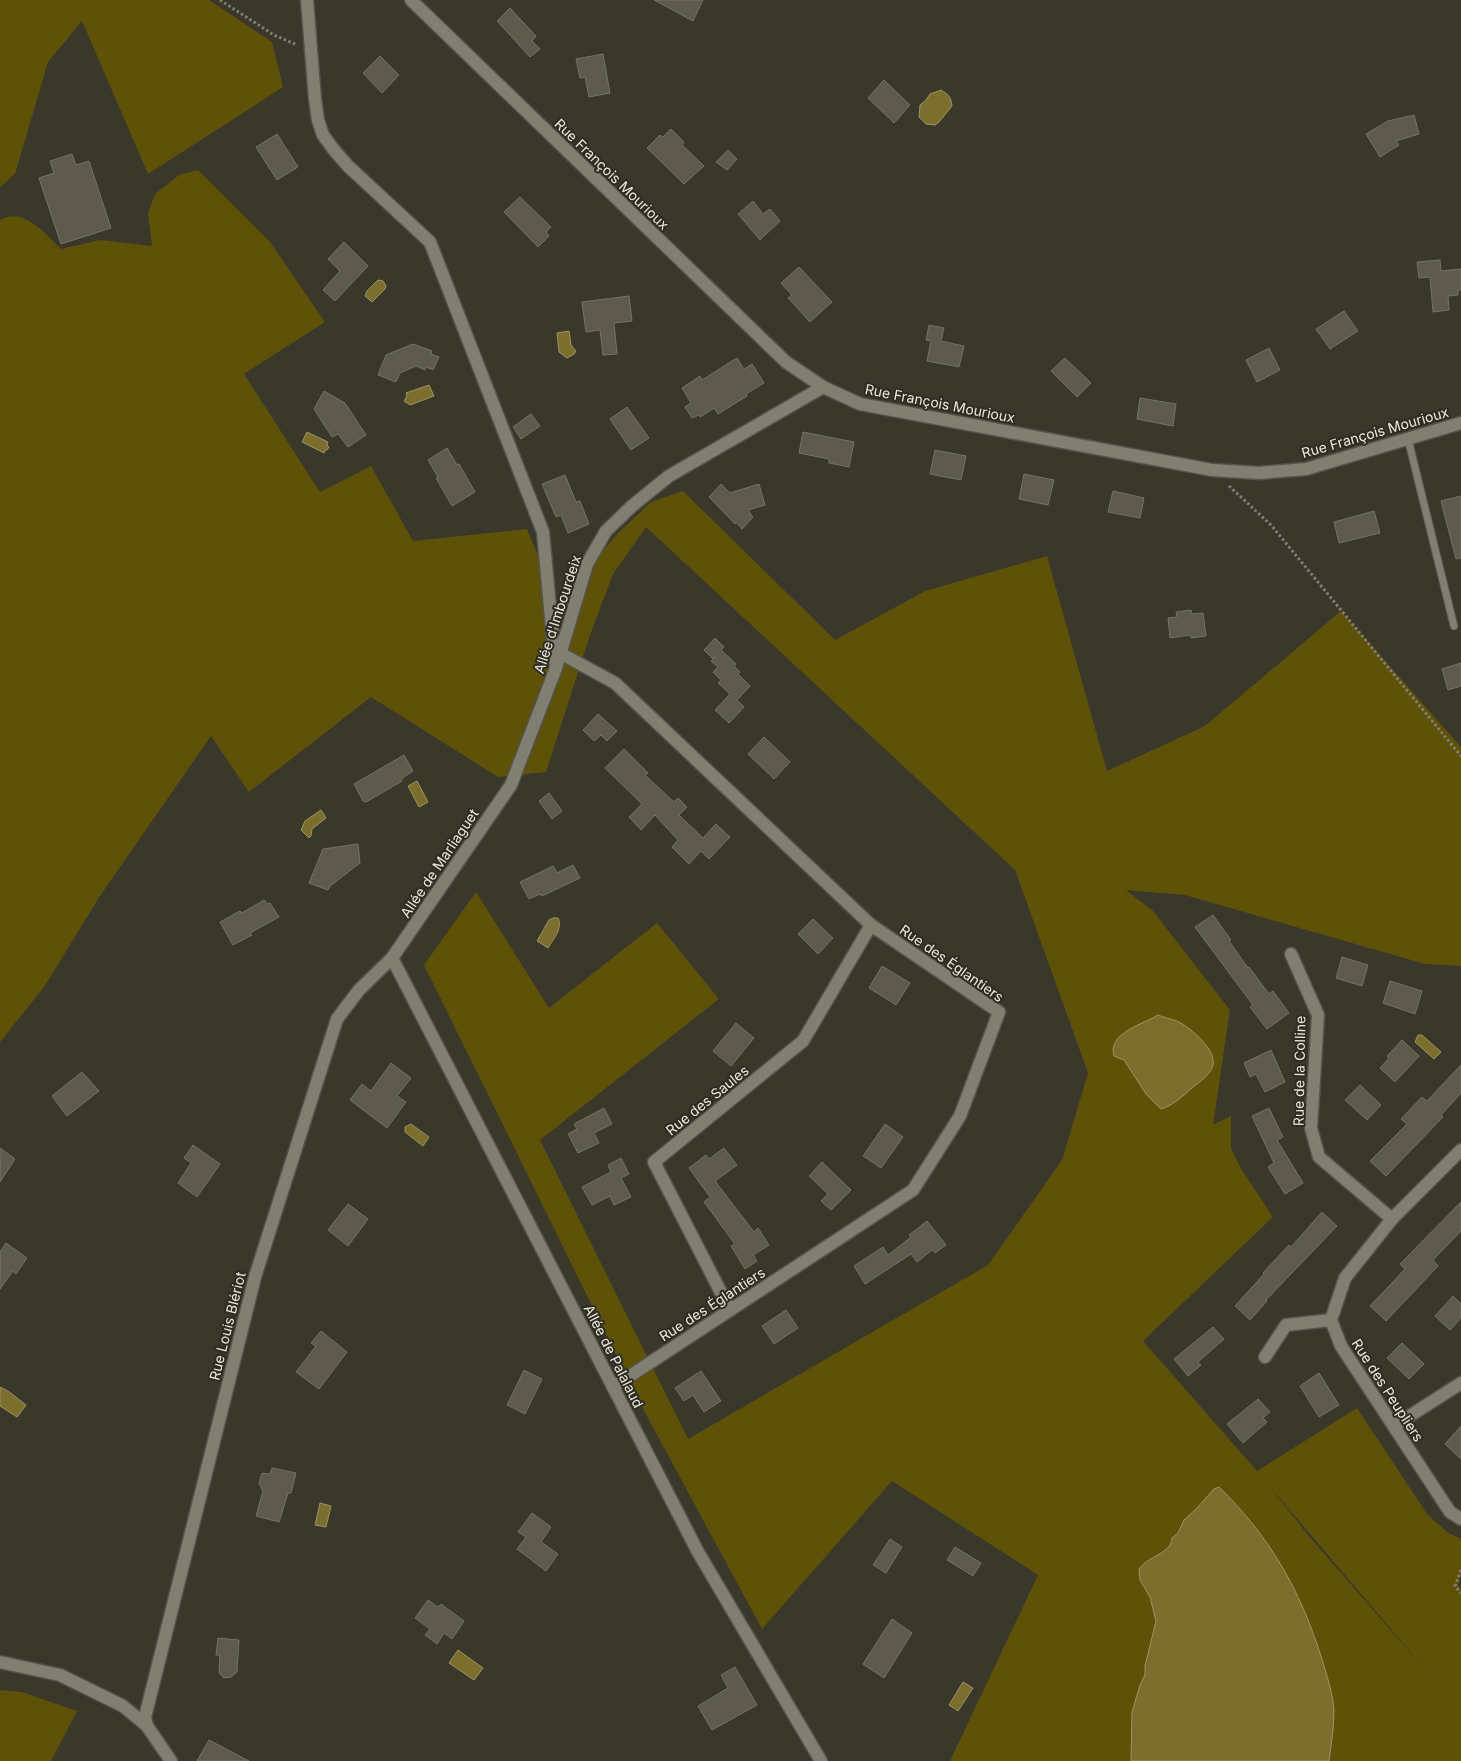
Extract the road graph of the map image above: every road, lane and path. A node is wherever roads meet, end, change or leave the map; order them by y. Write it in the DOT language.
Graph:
graph roads {
  1 [pos="220,0"];
  2 [pos="307,0"];
  3 [pos="411,0"];
  4 [pos="310,49"];
  5 [pos="823,387"];
  6 [pos="1461,423"];
  7 [pos="1408,439"];
  8 [pos="1212,470"];
  9 [pos="1454,626"];
  10 [pos="560,653"];
  11 [pos="556,668"];
  12 [pos="1461,756"];
  13 [pos="511,785"];
  14 [pos="871,925"];
  15 [pos="1291,954"];
  16 [pos="392,958"];
  17 [pos="1461,1150"];
  18 [pos="1392,1219"];
  19 [pos="730,1310"];
  20 [pos="1332,1320"];
  21 [pos="1265,1357"];
  22 [pos="1461,1383"];
  23 [pos="613,1387"];
  24 [pos="1394,1426"];
  25 [pos="1461,1519"];
  26 [pos="1461,1570"];
  27 [pos="1461,1593"];
  28 [pos="0,1662"];
  29 [pos="148,1726"];
  30 [pos="171,1761"];
  31 [pos="822,1761"];
  1 -- 4 [label="path"];
  2 -- 4 [label="street"];
  3 -- 5 [label="street, Rue François Mourioux"];
  4 -- 11 [label="street"];
  5 -- 8 [label="street, Rue François Mourioux"];
  5 -- 10 [label="street, Allée d'Imbourdeix"];
  6 -- 7 [label="street, Rue François Mourioux"];
  7 -- 8 [label="street, Rue François Mourioux"];
  7 -- 9 [label="lane"];
  8 -- 12 [label="path"];
  10 -- 11 [label="street, Allée d'Imbourdeix"];
  10 -- 14 [label="street, Rue des Églantiers"];
  11 -- 13 [label="street, Allée d'Imbourdeix"];
  13 -- 16 [label="street, Allée de Marliaguet"];
  14 -- 19 [label="street, Rue des Saules"];
  14 -- 19 [label="street, Rue des Églantiers"];
  15 -- 18 [label="street, Rue de la Colline"];
  16 -- 23 [label="street, Allée de Palalaud"];
  16 -- 29 [label="street, Rue Louis Blériot"];
  17 -- 18 [label="street"];
  18 -- 20 [label="street"];
  19 -- 23 [label="street, Rue des Églantiers"];
  20 -- 21 [label="street"];
  20 -- 24 [label="street, Rue des Peupliers"];
  22 -- 24 [label="street"];
  23 -- 31 [label="street, Allée de Palalaud"];
  24 -- 25 [label="street, Rue des Peupliers"];
  26 -- 27 [label="path"];
  28 -- 29 [label="street"];
  29 -- 30 [label="street"];
}
